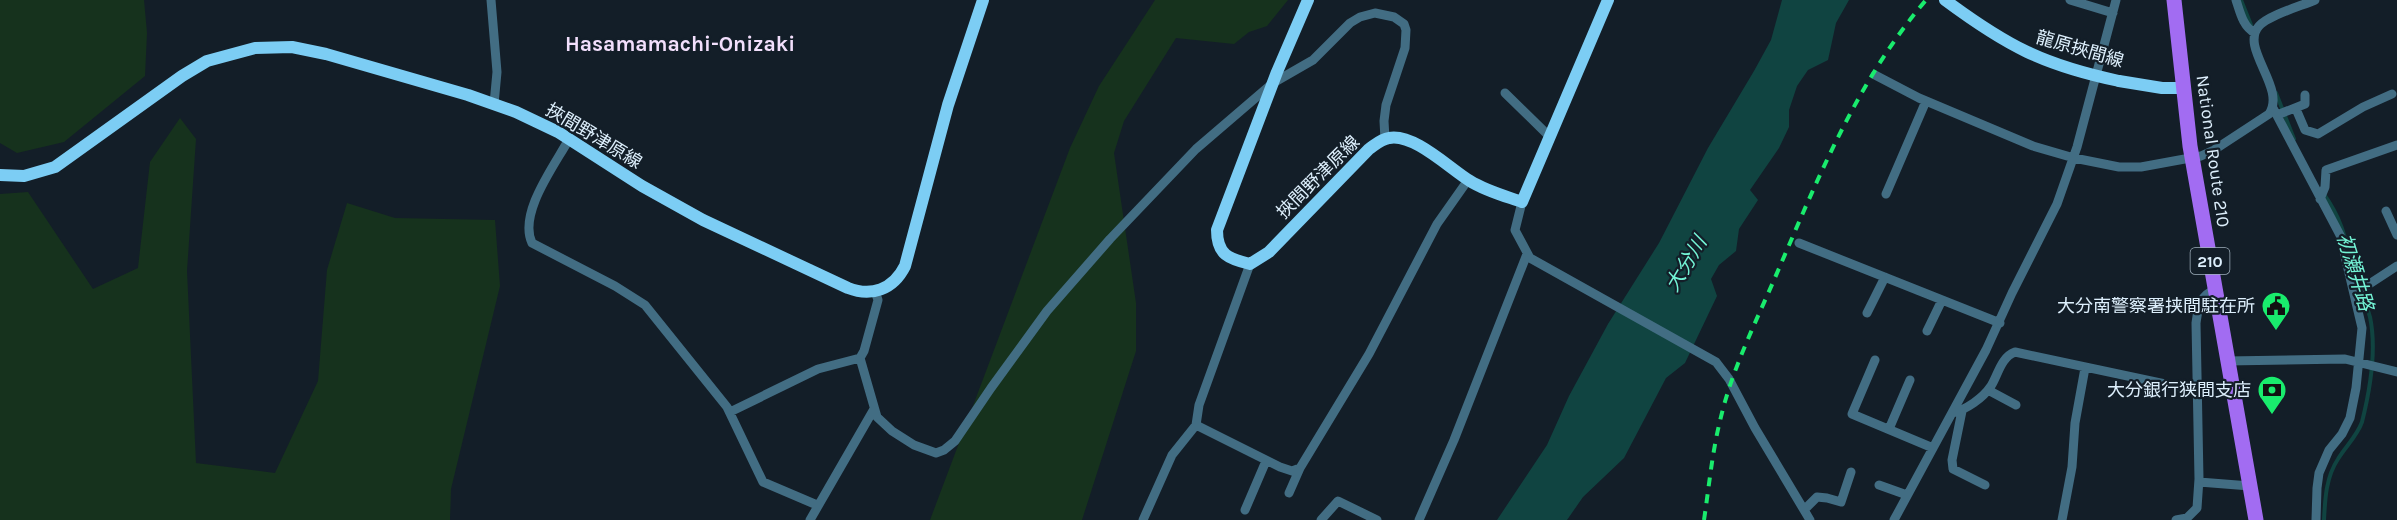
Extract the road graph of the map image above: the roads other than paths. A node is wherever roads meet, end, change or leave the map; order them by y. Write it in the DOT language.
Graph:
graph roads {
  1 [pos="491,0"];
  2 [pos="983,0"];
  3 [pos="1308,0"];
  4 [pos="1608,0"];
  5 [pos="1945,0"];
  6 [pos="2070,0"];
  7 [pos="2116,0"];
  8 [pos="2174,0"];
  9 [pos="2235,0"];
  10 [pos="2315,0"];
  11 [pos="2113,13"];
  12 [pos="2255,33"];
  13 [pos="1875,75"];
  14 [pos="1273,83"];
  15 [pos="2183,88"];
  16 [pos="1505,93"];
  17 [pos="2392,94"];
  18 [pos="2305,95"];
  19 [pos="1926,101"];
  20 [pos="494,104"];
  21 [pos="2296,109"];
  22 [pos="2275,112"];
  23 [pos="1550,137"];
  24 [pos="569,139"];
  25 [pos="1385,139"];
  26 [pos="2397,145"];
  27 [pos="2074,158"];
  28 [pos="2192,158"];
  29 [pos="0,175"];
  30 [pos="1468,180"];
  31 [pos="1886,194"];
  32 [pos="2320,199"];
  33 [pos="1522,202"];
  34 [pos="2386,211"];
  35 [pos="2397,235"];
  36 [pos="1799,243"];
  37 [pos="1527,254"];
  38 [pos="1250,264"];
  39 [pos="2397,266"];
  40 [pos="1885,277"];
  41 [pos="2215,290"];
  42 [pos="875,291"];
  43 [pos="2354,294"];
  44 [pos="1942,300"];
  45 [pos="1867,313"];
  46 [pos="2000,322"];
  47 [pos="1927,331"];
  48 [pos="860,358"];
  49 [pos="1875,360"];
  50 [pos="2227,361"];
  51 [pos="2358,361"];
  52 [pos="2085,368"];
  53 [pos="2397,372"];
  54 [pos="1910,380"];
  55 [pos="1988,390"];
  56 [pos="2198,391"];
  57 [pos="2016,405"];
  58 [pos="874,409"];
  59 [pos="730,412"];
  60 [pos="1957,412"];
  61 [pos="1196,425"];
  62 [pos="1889,429"];
  63 [pos="1933,448"];
  64 [pos="1266,460"];
  65 [pos="1300,468"];
  66 [pos="1851,472"];
  67 [pos="2199,482"];
  68 [pos="1985,484"];
  69 [pos="1879,485"];
  70 [pos="2250,486"];
  71 [pos="1288,493"];
  72 [pos="1907,495"];
  73 [pos="817,505"];
  74 [pos="1245,510"];
  75 [pos="1804,510"];
  76 [pos="1417,519"];
  77 [pos="810,520"];
  78 [pos="1143,520"];
  79 [pos="1321,520"];
  80 [pos="1377,520"];
  81 [pos="1810,520"];
  82 [pos="1894,520"];
  83 [pos="2062,520"];
  84 [pos="2176,520"];
  85 [pos="2256,520"];
  86 [pos="2316,520"];
  1 -- 20 [label="street"];
  2 -- 42 [label="main road"];
  3 -- 14 [label="main road"];
  4 -- 23 [label="main road"];
  5 -- 15 [label="main road, 龍原挾間線, bridge"];
  6 -- 11 [label="street"];
  7 -- 11 [label="street"];
  8 -- 15 [label="highway, National Route 210 / 210"];
  9 -- 12 [label="street"];
  10 -- 12 [label="street"];
  11 -- 27 [label="street"];
  12 -- 22 [label="street"];
  13 -- 19 [label="street"];
  14 -- 25 [label="street"];
  14 -- 38 [label="main road"];
  14 -- 58 [label="street"];
  15 -- 28 [label="highway, National Route 210 / 210"];
  16 -- 23 [label="street"];
  17 -- 21 [label="street"];
  18 -- 21 [label="street"];
  19 -- 27 [label="street"];
  19 -- 31 [label="street"];
  20 -- 24 [label="main road, 挾間野津原線"];
  20 -- 29 [label="main road, 挾間野津原線"];
  21 -- 22 [label="street"];
  22 -- 28 [label="street"];
  22 -- 32 [label="street"];
  23 -- 33 [label="main road"];
  24 -- 42 [label="main road, 挾間野津原線"];
  24 -- 59 [label="street"];
  25 -- 30 [label="main road, 挾間野津原線"];
  25 -- 38 [label="main road, 挾間野津原線"];
  26 -- 32 [label="street"];
  27 -- 28 [label="street"];
  27 -- 46 [label="street"];
  28 -- 41 [label="highway, National Route 210 / 210"];
  30 -- 33 [label="main road, 挾間野津原線"];
  30 -- 65 [label="street"];
  32 -- 43 [label="street"];
  33 -- 37 [label="street"];
  34 -- 35 [label="street"];
  36 -- 40 [label="street"];
  37 -- 75 [label="street"];
  37 -- 76 [label="street"];
  38 -- 61 [label="street"];
  39 -- 43 [label="street"];
  40 -- 44 [label="street"];
  40 -- 45 [label="street"];
  41 -- 50 [label="highway, National Route 210 / 210"];
  41 -- 56 [label="street"];
  42 -- 48 [label="street"];
  43 -- 51 [label="street"];
  44 -- 46 [label="street"];
  44 -- 47 [label="street"];
  46 -- 60 [label="street"];
  48 -- 58 [label="street"];
  48 -- 59 [label="street"];
  49 -- 62 [label="street"];
  50 -- 51 [label="street"];
  50 -- 70 [label="highway, National Route 210 / 210"];
  51 -- 53 [label="street"];
  51 -- 86 [label="street"];
  52 -- 55 [label="street"];
  52 -- 56 [label="street"];
  52 -- 83 [label="street"];
  54 -- 62 [label="street"];
  55 -- 57 [label="street"];
  55 -- 60 [label="street"];
  56 -- 67 [label="street"];
  58 -- 73 [label="street"];
  59 -- 73 [label="street"];
  60 -- 63 [label="street"];
  60 -- 68 [label="street"];
  61 -- 64 [label="street"];
  61 -- 78 [label="street"];
  62 -- 63 [label="street"];
  63 -- 72 [label="street"];
  64 -- 65 [label="street"];
  64 -- 74 [label="street"];
  65 -- 71 [label="street"];
  66 -- 75 [label="street"];
  67 -- 70 [label="street"];
  67 -- 84 [label="street"];
  69 -- 72 [label="street"];
  70 -- 85 [label="highway, National Route 210 / 210"];
  72 -- 82 [label="street"];
  73 -- 77 [label="street"];
  75 -- 81 [label="street"];
  79 -- 80 [label="street"];
}
